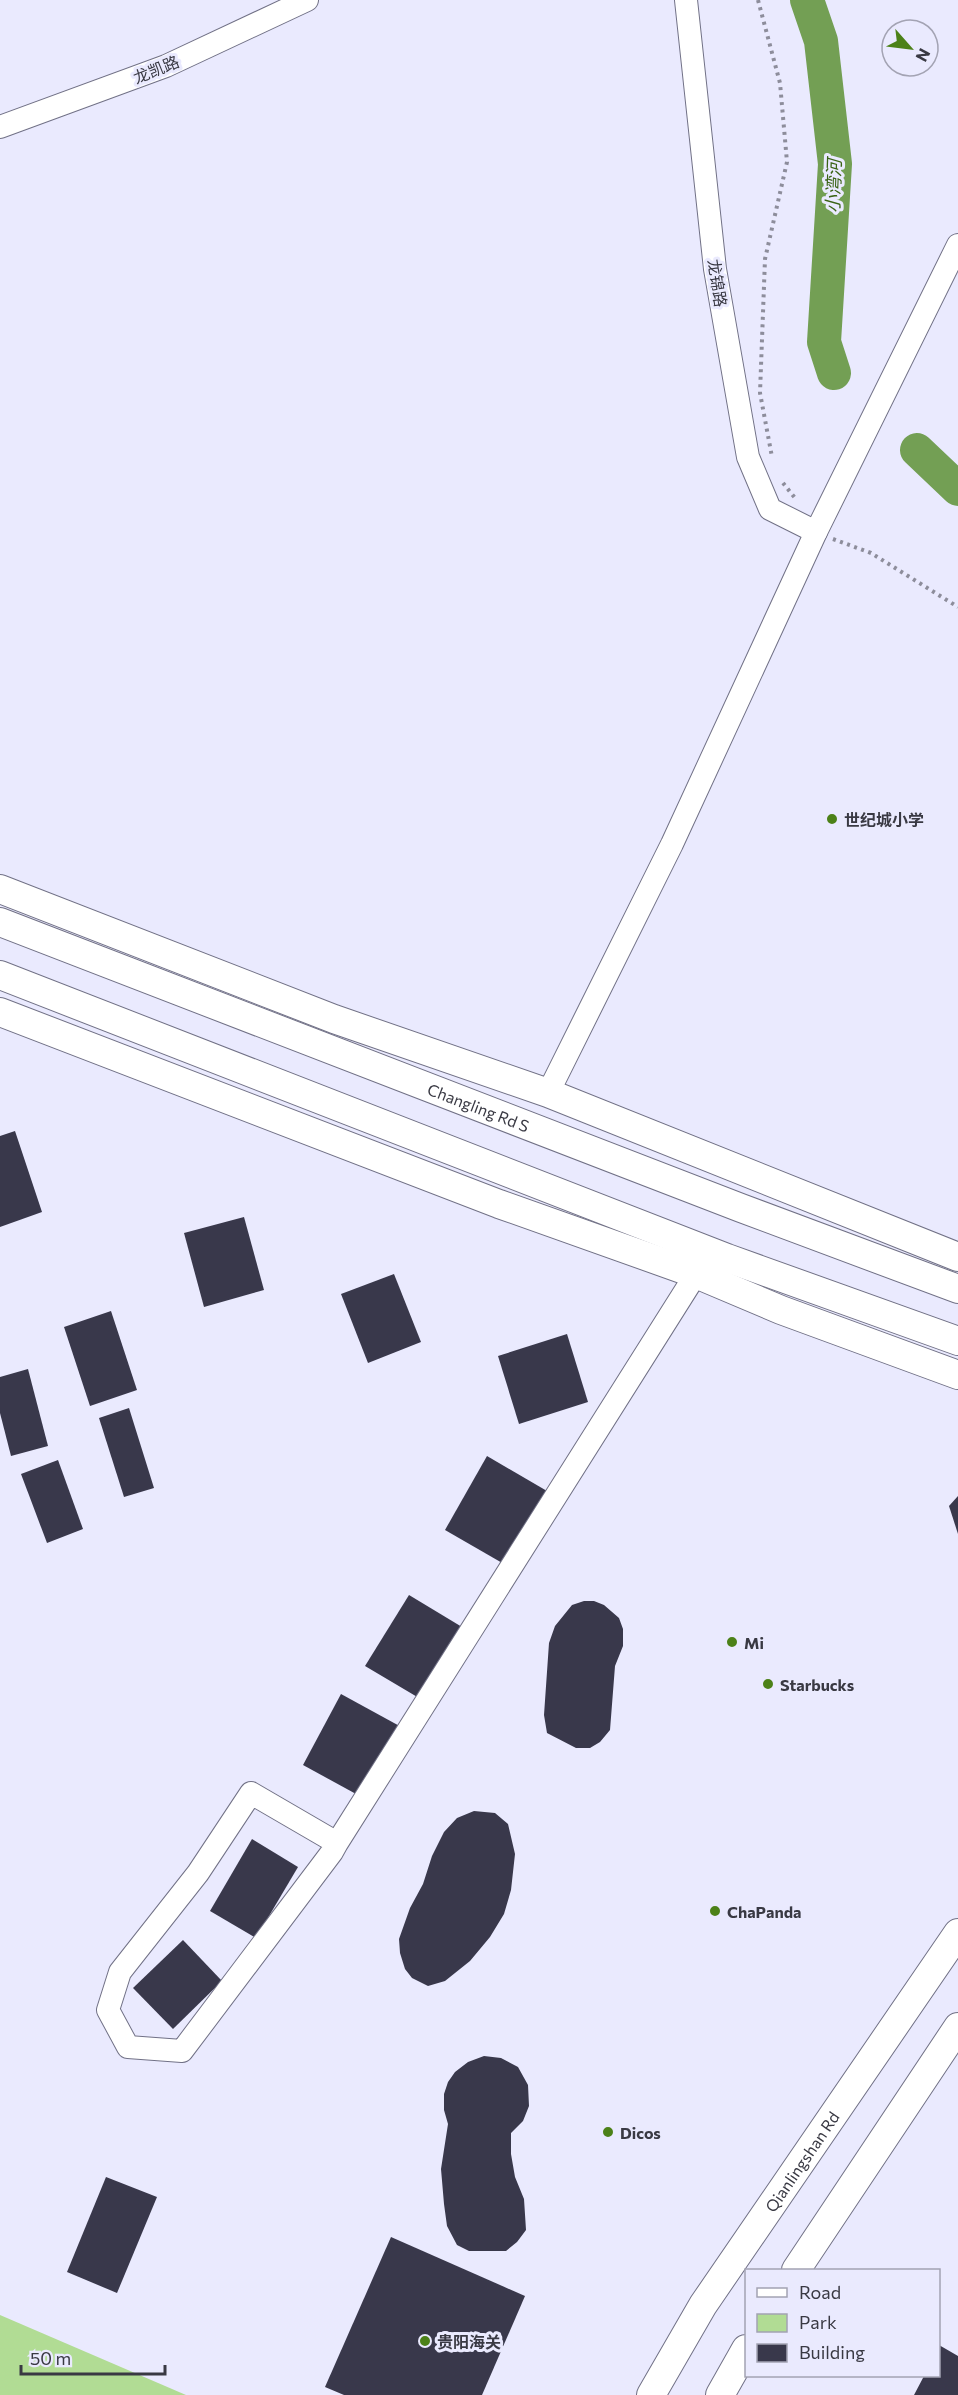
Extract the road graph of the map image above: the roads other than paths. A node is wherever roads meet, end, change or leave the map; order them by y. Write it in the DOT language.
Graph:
graph roads {
  1 [pos="307,0"];
  2 [pos="686,0"];
  3 [pos="0,127"];
  4 [pos="958,245"];
  5 [pos="816,532"];
  6 [pos="0,889"];
  7 [pos="0,922"];
  8 [pos="0,975"];
  9 [pos="0,1012"];
  10 [pos="548,1093"];
  11 [pos="958,1257"];
  12 [pos="696,1274"];
  13 [pos="958,1289"];
  14 [pos="958,1341"];
  15 [pos="958,1375"];
  16 [pos="337,1843"];
  17 [pos="958,1933"];
  18 [pos="958,2026"];
  19 [pos="797,2269"];
  20 [pos="745,2352"];
  21 [pos="651,2395"];
  22 [pos="720,2395"];
  1 -- 3 [label="street, 龙凯路"];
  2 -- 5 [label="street, 龙锦路"];
  4 -- 5 [label="street"];
  5 -- 10 [label="street"];
  6 -- 10 [label="main road"];
  7 -- 13 [label="main road, Changling Rd S"];
  8 -- 14 [label="main road"];
  9 -- 12 [label="main road"];
  10 -- 11 [label="main road"];
  12 -- 15 [label="main road"];
  12 -- 16 [label="street"];
  16 -- 16 [label="street"];
  17 -- 21 [label="main road, Qianlingshan Rd"];
  18 -- 19 [label="main road"];
  20 -- 22 [label="main road"];
}
